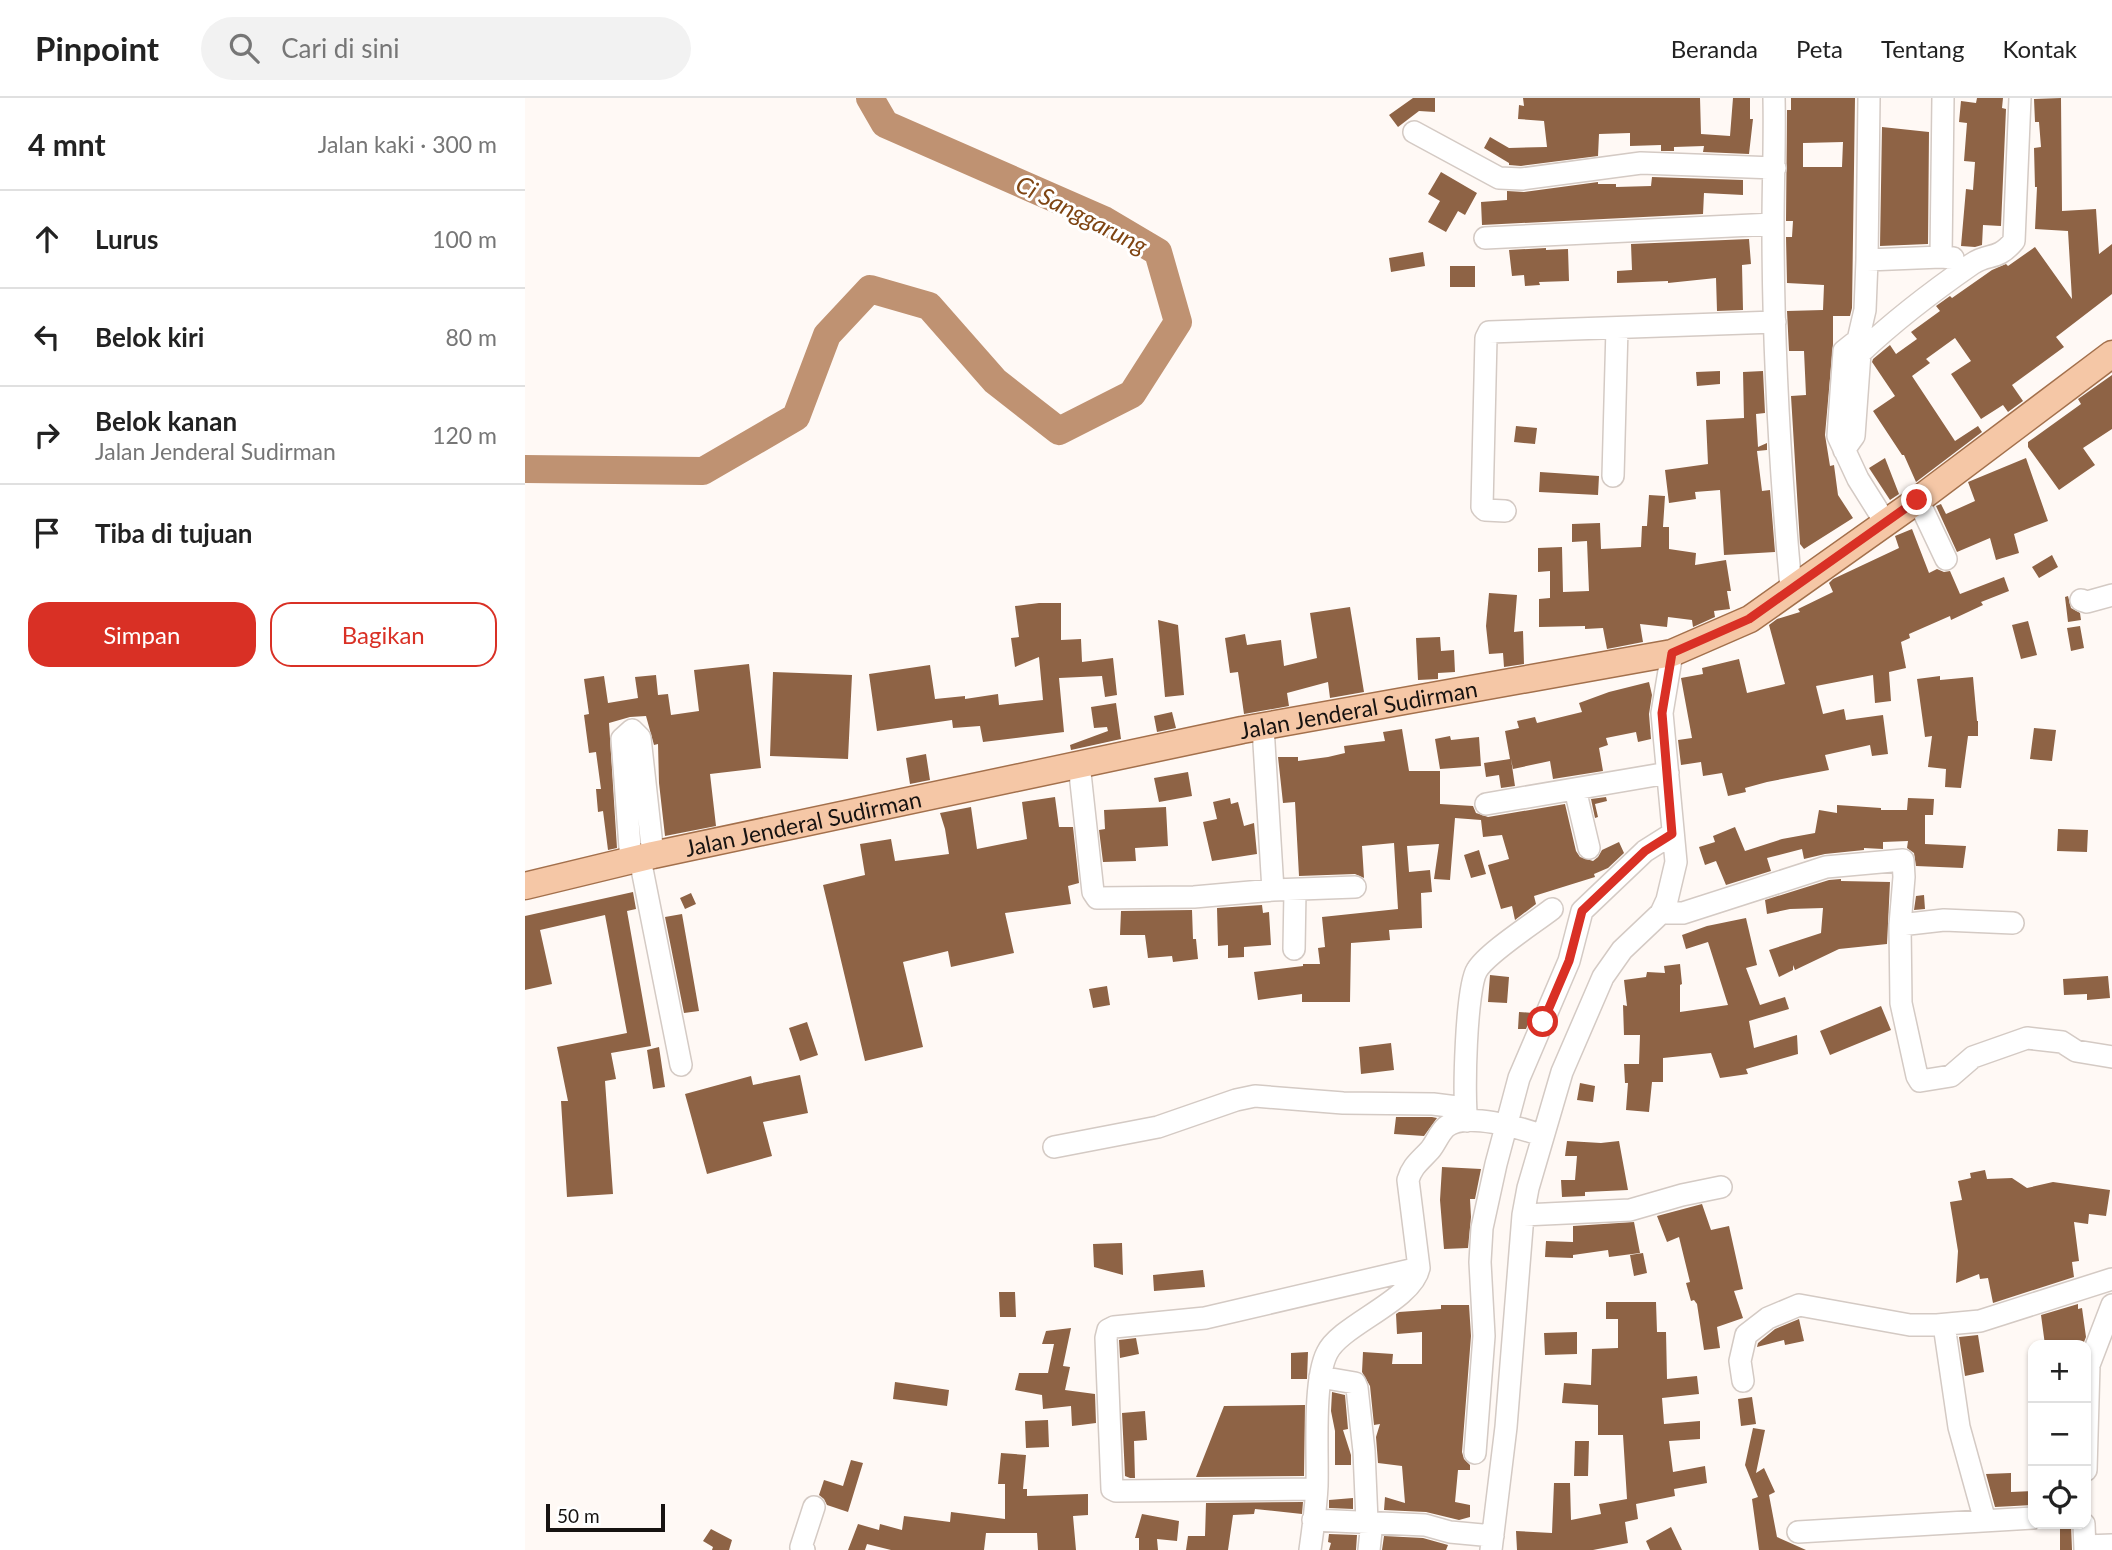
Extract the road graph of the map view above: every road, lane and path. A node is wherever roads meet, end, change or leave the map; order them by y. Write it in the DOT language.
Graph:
graph roads {
  1 [pos="1775,98"];
  2 [pos="1869,98"];
  3 [pos="1943,98"];
  4 [pos="2020,98"];
  5 [pos="1414,132"];
  6 [pos="1775,168"];
  7 [pos="1773,224"];
  8 [pos="1485,238"];
  9 [pos="1941,257"];
  10 [pos="1867,260"];
  11 [pos="1976,261"];
  12 [pos="1775,322"];
  13 [pos="1617,328"];
  14 [pos="1854,348"];
  15 [pos="2112,354"];
  16 [pos="1613,476"];
  17 [pos="1917,500"];
  18 [pos="1505,511"];
  19 [pos="1885,522"];
  20 [pos="1946,559"];
  21 [pos="1791,588"];
  22 [pos="2112,595"];
  23 [pos="2081,600"];
  24 [pos="1672,653"];
  25 [pos="1263,727"];
  26 [pos="1079,764"];
  27 [pos="1668,773"];
  28 [pos="1575,789"];
  29 [pos="1486,804"];
  30 [pos="1673,836"];
  31 [pos="1589,848"];
  32 [pos="641,858"];
  33 [pos="525,886"];
  34 [pos="1355,887"];
  35 [pos="1273,890"];
  36 [pos="1295,891"];
  37 [pos="1552,909"];
  38 [pos="1661,913"];
  39 [pos="2013,923"];
  40 [pos="1900,925"];
  41 [pos="1294,949"];
  42 [pos="1585,969"];
  43 [pos="2112,1057"];
  44 [pos="681,1065"];
  45 [pos="1466,1115"];
  46 [pos="1512,1126"];
  47 [pos="1540,1135"];
  48 [pos="1054,1147"];
  49 [pos="1721,1187"];
  50 [pos="1523,1215"];
  51 [pos="1419,1268"];
  52 [pos="2112,1279"];
  53 [pos="1500,1283"];
  54 [pos="2112,1305"];
  55 [pos="1944,1325"];
  56 [pos="1320,1377"];
  57 [pos="1743,1381"];
  58 [pos="1493,1388"];
  59 [pos="1492,1421"];
  60 [pos="1475,1453"];
  61 [pos="2086,1466"];
  62 [pos="1317,1489"];
  63 [pos="814,1507"];
  64 [pos="2028,1518"];
  65 [pos="1313,1520"];
  66 [pos="1369,1521"];
  67 [pos="1985,1521"];
  68 [pos="2084,1529"];
  69 [pos="1798,1532"];
  70 [pos="1485,1539"];
  71 [pos="2112,1545"];
  72 [pos="2085,1548"];
  73 [pos="804,1550"];
  74 [pos="1310,1550"];
  75 [pos="1369,1550"];
  1 -- 6 [label="street"];
  2 -- 10 [label="street"];
  3 -- 9 [label="street"];
  4 -- 11 [label="street"];
  5 -- 6 [label="street"];
  6 -- 7 [label="street"];
  7 -- 8 [label="street"];
  7 -- 12 [label="street"];
  9 -- 10 [label="street"];
  9 -- 11 [label="street"];
  10 -- 14 [label="street"];
  11 -- 14 [label="street"];
  12 -- 13 [label="street"];
  12 -- 21 [label="street"];
  13 -- 16 [label="street"];
  13 -- 18 [label="street"];
  14 -- 19 [label="street"];
  15 -- 17 [label="main road, Jalan Jenderal Sudirman"];
  17 -- 19 [label="main road, Jalan Jenderal Sudirman"];
  17 -- 20 [label="street"];
  19 -- 21 [label="main road, Jalan Jenderal Sudirman"];
  21 -- 24 [label="main road, Jalan Jenderal Sudirman"];
  22 -- 23 [label="street"];
  24 -- 25 [label="main road, Jalan Jenderal Sudirman"];
  24 -- 27 [label="street"];
  25 -- 26 [label="main road, Jalan Jenderal Sudirman"];
  25 -- 35 [label="street"];
  26 -- 32 [label="main road, Jalan Jenderal Sudirman"];
  26 -- 35 [label="street"];
  27 -- 28 [label="street"];
  27 -- 30 [label="street"];
  28 -- 29 [label="street"];
  28 -- 31 [label="street"];
  30 -- 38 [label="street"];
  30 -- 42 [label="street"];
  32 -- 32 [label="street"];
  32 -- 33 [label="main road, Jalan Jenderal Sudirman"];
  32 -- 44 [label="street"];
  34 -- 36 [label="street"];
  35 -- 36 [label="street"];
  36 -- 41 [label="street"];
  37 -- 45 [label="street"];
  38 -- 40 [label="street"];
  38 -- 42 [label="street"];
  39 -- 40 [label="street"];
  40 -- 43 [label="street"];
  42 -- 46 [label="street"];
  42 -- 47 [label="street"];
  45 -- 46 [label="street"];
  45 -- 48 [label="street"];
  45 -- 51 [label="street"];
  46 -- 47 [label="street"];
  46 -- 53 [label="street"];
  47 -- 50 [label="street"];
  49 -- 50 [label="street"];
  50 -- 53 [label="street"];
  51 -- 56 [label="street"];
  51 -- 62 [label="street"];
  52 -- 55 [label="street"];
  53 -- 58 [label="street"];
  53 -- 58 [label="street"];
  54 -- 61 [label="street"];
  55 -- 57 [label="street"];
  55 -- 67 [label="street"];
  56 -- 62 [label="street"];
  56 -- 66 [label="street"];
  58 -- 59 [label="street"];
  58 -- 59 [label="street"];
  59 -- 60 [label="street"];
  59 -- 70 [label="street"];
  62 -- 65 [label="street"];
  63 -- 73 [label="street"];
  64 -- 67 [label="street"];
  65 -- 66 [label="street"];
  65 -- 74 [label="street"];
  66 -- 70 [label="street"];
  66 -- 75 [label="street"];
  67 -- 69 [label="street"];
  68 -- 72 [label="street"];
  71 -- 72 [label="street"];
}
